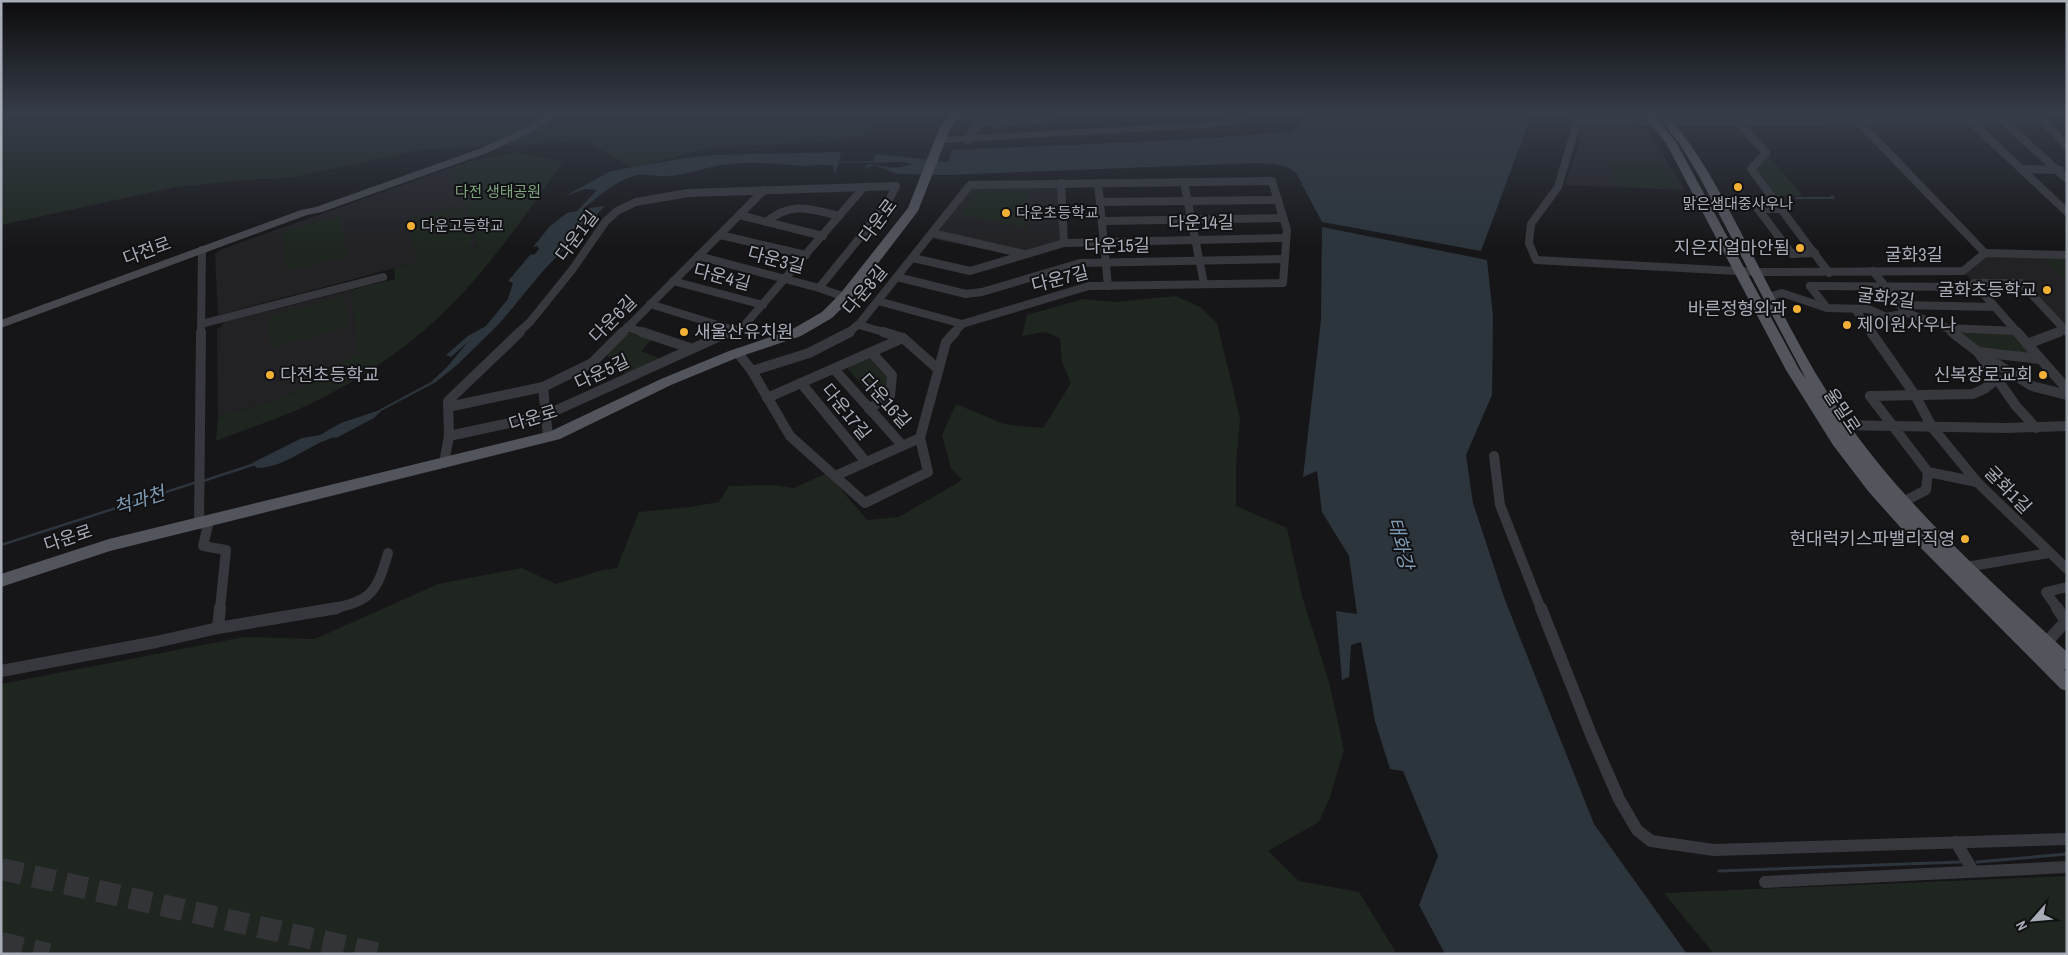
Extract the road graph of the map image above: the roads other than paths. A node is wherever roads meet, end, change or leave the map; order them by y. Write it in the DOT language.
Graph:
graph roads {
  1 [pos="450,159"];
  2 [pos="464,159"];
  3 [pos="934,159"];
  4 [pos="1565,159"];
  5 [pos="1680,159"];
  6 [pos="1694,159"];
  7 [pos="1761,159"];
  8 [pos="1894,159"];
  9 [pos="2010,159"];
  10 [pos="2045,159"];
  11 [pos="2021,169"];
  12 [pos="2057,170"];
  13 [pos="2067,170"];
  14 [pos="2067,179"];
  15 [pos="1184,182"];
  16 [pos="1061,183"];
  17 [pos="1098,183"];
  18 [pos="970,185"];
  19 [pos="864,187"];
  20 [pos="764,190"];
  21 [pos="1278,200"];
  22 [pos="1188,201"];
  23 [pos="1100,202"];
  24 [pos="2062,204"];
  25 [pos="1781,209"];
  26 [pos="304,212"];
  27 [pos="2067,212"];
  28 [pos="739,215"];
  29 [pos="839,216"];
  30 [pos="1283,218"];
  31 [pos="1191,219"];
  32 [pos="1102,221"];
  33 [pos="766,222"];
  34 [pos="932,233"];
  35 [pos="720,235"];
  36 [pos="823,236"];
  37 [pos="1286,238"];
  38 [pos="1195,240"];
  39 [pos="1104,241"];
  40 [pos="1064,242"];
  41 [pos="202,250"];
  42 [pos="1984,253"];
  43 [pos="1025,254"];
  44 [pos="1815,254"];
  45 [pos="806,255"];
  46 [pos="2067,255"];
  47 [pos="698,256"];
  48 [pos="913,258"];
  49 [pos="1285,259"];
  50 [pos="1106,261"];
  51 [pos="1199,261"];
  52 [pos="1963,271"];
  53 [pos="1742,272"];
  54 [pos="1755,272"];
  55 [pos="1873,272"];
  56 [pos="1829,273"];
  57 [pos="383,277"];
  58 [pos="897,277"];
  59 [pos="786,279"];
  60 [pos="673,281"];
  61 [pos="1204,284"];
  62 [pos="1976,285"];
  63 [pos="1108,286"];
  64 [pos="1885,286"];
  65 [pos="819,288"];
  66 [pos="845,297"];
  67 [pos="1768,297"];
  68 [pos="878,301"];
  69 [pos="650,304"];
  70 [pos="762,305"];
  71 [pos="1900,305"];
  72 [pos="1995,307"];
  73 [pos="1827,308"];
  74 [pos="1855,309"];
  75 [pos="1907,313"];
  76 [pos="1,324"];
  77 [pos="201,324"];
  78 [pos="962,324"];
  79 [pos="859,325"];
  80 [pos="627,327"];
  81 [pos="1947,328"];
  82 [pos="735,330"];
  83 [pos="2066,330"];
  84 [pos="2016,331"];
  85 [pos="903,338"];
  86 [pos="2027,344"];
  87 [pos="690,348"];
  88 [pos="871,352"];
  89 [pos="1978,352"];
  90 [pos="738,353"];
  91 [pos="2040,359"];
  92 [pos="1985,361"];
  93 [pos="834,369"];
  94 [pos="938,369"];
  95 [pos="752,371"];
  96 [pos="1997,379"];
  97 [pos="801,383"];
  98 [pos="542,387"];
  99 [pos="2067,389"];
  100 [pos="1915,395"];
  101 [pos="2067,395"];
  102 [pos="767,398"];
  103 [pos="448,407"];
  104 [pos="870,409"];
  105 [pos="546,415"];
  106 [pos="1834,425"];
  107 [pos="1892,426"];
  108 [pos="2067,426"];
  109 [pos="1932,427"];
  110 [pos="2036,428"];
  111 [pos="449,436"];
  112 [pos="548,436"];
  113 [pos="920,438"];
  114 [pos="902,445"];
  115 [pos="1494,456"];
  116 [pos="866,462"];
  117 [pos="444,463"];
  118 [pos="1928,472"];
  119 [pos="835,476"];
  120 [pos="1977,482"];
  121 [pos="1903,502"];
  122 [pos="204,523"];
  123 [pos="2049,552"];
  124 [pos="388,553"];
  125 [pos="1966,567"];
  126 [pos="2067,569"];
  127 [pos="1,581"];
  128 [pos="2067,587"];
  129 [pos="218,628"];
  130 [pos="2046,643"];
  131 [pos="2067,663"];
  132 [pos="1,671"];
  133 [pos="2067,684"];
  134 [pos="2067,839"];
  135 [pos="1956,842"];
  136 [pos="2067,867"];
  137 [pos="1973,871"];
  138 [pos="1765,882"];
  1 -- 26 [label="main road, 다전로"];
  2 -- 26 [label="main road, 다전로"];
  3 -- 66 [label="main road, 다운로"];
  4 -- 53 [label="street, 굴화3길"];
  5 -- 53 [label="main road, 울밀로"];
  6 -- 54 [label="main road, 울밀로"];
  7 -- 25 [label="street"];
  8 -- 42 [label="street"];
  9 -- 11 [label="street"];
  10 -- 12 [label="street"];
  11 -- 12 [label="street"];
  11 -- 24 [label="street"];
  12 -- 13 [label="street"];
  12 -- 14 [label="street"];
  15 -- 17 [label="street, 다운7길"];
  15 -- 21 [label="street, 다운7길"];
  15 -- 22 [label="street"];
  16 -- 17 [label="street, 다운7길"];
  16 -- 18 [label="street, 다운7길"];
  16 -- 40 [label="street, 다운7길"];
  17 -- 23 [label="street"];
  18 -- 34 [label="street, 다운8길"];
  19 -- 20 [label="street, 다운1길"];
  19 -- 29 [label="street, 다운5길"];
  19 -- 65 [label="street, 다운1길"];
  20 -- 28 [label="street, 다운6길"];
  20 -- 103 [label="street, 다운1길"];
  21 -- 22 [label="street"];
  21 -- 30 [label="street, 다운7길"];
  22 -- 23 [label="street"];
  22 -- 31 [label="street"];
  23 -- 32 [label="street"];
  24 -- 27 [label="street"];
  25 -- 44 [label="street"];
  25 -- 44 [label="street"];
  26 -- 41 [label="main road, 다전로"];
  28 -- 33 [label="street"];
  28 -- 35 [label="street, 다운6길"];
  29 -- 33 [label="street"];
  29 -- 36 [label="street, 다운5길"];
  30 -- 31 [label="street"];
  30 -- 37 [label="street, 다운7길"];
  31 -- 32 [label="street"];
  31 -- 38 [label="street"];
  32 -- 39 [label="street"];
  33 -- 36 [label="street"];
  34 -- 43 [label="street"];
  34 -- 48 [label="street, 다운8길"];
  35 -- 45 [label="street"];
  35 -- 47 [label="street, 다운6길"];
  36 -- 45 [label="street, 다운5길"];
  37 -- 38 [label="street, 다운14길"];
  37 -- 49 [label="street, 다운7길"];
  38 -- 39 [label="street, 다운14길"];
  38 -- 51 [label="street"];
  39 -- 40 [label="street, 다운14길"];
  39 -- 50 [label="street"];
  40 -- 43 [label="street, 다운14길"];
  41 -- 76 [label="main road, 다전로"];
  41 -- 77 [label="street"];
  42 -- 46 [label="street"];
  42 -- 52 [label="street, 굴화3길"];
  43 -- 48 [label="street, 다운14길"];
  44 -- 56 [label="street"];
  45 -- 59 [label="street, 다운5길"];
  47 -- 59 [label="street, 다운3길"];
  47 -- 60 [label="street, 다운6길"];
  48 -- 58 [label="street, 다운8길"];
  49 -- 51 [label="street, 다운15길"];
  49 -- 61 [label="street, 다운7길"];
  50 -- 51 [label="street, 다운15길"];
  50 -- 58 [label="street, 다운15길"];
  50 -- 63 [label="street"];
  51 -- 61 [label="street"];
  52 -- 55 [label="street, 굴화3길"];
  52 -- 62 [label="street"];
  53 -- 54 [label="street, 굴화3길"];
  53 -- 106 [label="main road, 울밀로"];
  54 -- 56 [label="street, 굴화3길"];
  54 -- 67 [label="main road, 울밀로"];
  55 -- 56 [label="street, 굴화3길"];
  55 -- 64 [label="street"];
  57 -- 77 [label="street"];
  58 -- 68 [label="street, 다운8길"];
  59 -- 65 [label="street, 다운3길"];
  59 -- 70 [label="street, 다운5길"];
  60 -- 69 [label="street, 다운6길"];
  60 -- 70 [label="street, 다운4길"];
  61 -- 63 [label="street, 다운7길"];
  62 -- 64 [label="street, 굴화2길"];
  62 -- 72 [label="street"];
  62 -- 83 [label="street, 굴화2길"];
  63 -- 78 [label="street, 다운7길"];
  64 -- 71 [label="street"];
  64 -- 73 [label="street, 굴화2길"];
  65 -- 66 [label="street, 다운3길"];
  66 -- 90 [label="main road, 다운로"];
  67 -- 73 [label="street"];
  67 -- 106 [label="main road, 울밀로"];
  68 -- 78 [label="street"];
  68 -- 79 [label="street, 다운8길"];
  69 -- 80 [label="street, 다운6길"];
  69 -- 82 [label="street"];
  70 -- 82 [label="street, 다운5길"];
  71 -- 72 [label="street, 굴화2길"];
  71 -- 75 [label="street"];
  72 -- 84 [label="street"];
  73 -- 74 [label="street, 굴화2길"];
  74 -- 75 [label="street, 굴화2길"];
  74 -- 100 [label="street, 굴화1길"];
  75 -- 81 [label="street, 굴화2길"];
  77 -- 122 [label="street"];
  78 -- 94 [label="street"];
  79 -- 85 [label="street"];
  79 -- 95 [label="street, 다운8길"];
  80 -- 87 [label="street"];
  80 -- 98 [label="street, 다운6길"];
  81 -- 84 [label="street, 굴화2길"];
  81 -- 89 [label="street"];
  82 -- 87 [label="street, 다운5길"];
  83 -- 86 [label="street, 굴화2길"];
  84 -- 86 [label="street"];
  85 -- 88 [label="street, 다운17길"];
  85 -- 94 [label="street"];
  86 -- 91 [label="street"];
  87 -- 105 [label="street, 다운5길"];
  88 -- 93 [label="street, 다운17길"];
  88 -- 104 [label="street, 다운17길"];
  89 -- 91 [label="street"];
  89 -- 92 [label="street"];
  90 -- 95 [label="street"];
  90 -- 112 [label="main road, 다운로"];
  91 -- 99 [label="street"];
  92 -- 96 [label="street"];
  92 -- 101 [label="street"];
  93 -- 97 [label="street, 다운17길"];
  93 -- 104 [label="street, 다운16길"];
  94 -- 113 [label="street"];
  95 -- 102 [label="street"];
  96 -- 100 [label="street"];
  96 -- 110 [label="street"];
  97 -- 102 [label="street, 다운17길"];
  97 -- 116 [label="street, 다운17길"];
  98 -- 103 [label="street, 다운6길"];
  98 -- 105 [label="street"];
  100 -- 107 [label="street"];
  100 -- 109 [label="street, 굴화1길"];
  102 -- 119 [label="street"];
  103 -- 111 [label="street"];
  104 -- 114 [label="street, 다운16길"];
  105 -- 111 [label="street, 다운5길"];
  105 -- 112 [label="street"];
  106 -- 107 [label="street"];
  106 -- 121 [label="main road, 울밀로"];
  106 -- 133 [label="main road, 울밀로"];
  107 -- 109 [label="street"];
  107 -- 118 [label="street"];
  108 -- 110 [label="street"];
  109 -- 110 [label="street"];
  109 -- 120 [label="street, 굴화1길"];
  111 -- 117 [label="street"];
  112 -- 117 [label="main road, 다운로"];
  113 -- 114 [label="street"];
  113 -- 119 [label="street"];
  114 -- 116 [label="street, 다운16길"];
  115 -- 135 [label="street"];
  116 -- 119 [label="street, 다운16길"];
  117 -- 122 [label="main road, 다운로"];
  118 -- 120 [label="street"];
  118 -- 121 [label="street"];
  120 -- 123 [label="street, 굴화1길"];
  121 -- 125 [label="main road, 울밀로"];
  122 -- 127 [label="main road, 다운로"];
  122 -- 129 [label="street"];
  123 -- 125 [label="street"];
  123 -- 126 [label="street, 굴화1길"];
  124 -- 129 [label="street"];
  125 -- 130 [label="main road, 울밀로"];
  128 -- 130 [label="street"];
  129 -- 132 [label="street"];
  130 -- 131 [label="main road, 울밀로"];
  134 -- 135 [label="street"];
  135 -- 137 [label="street"];
  136 -- 137 [label="street"];
  137 -- 138 [label="street"];
}
